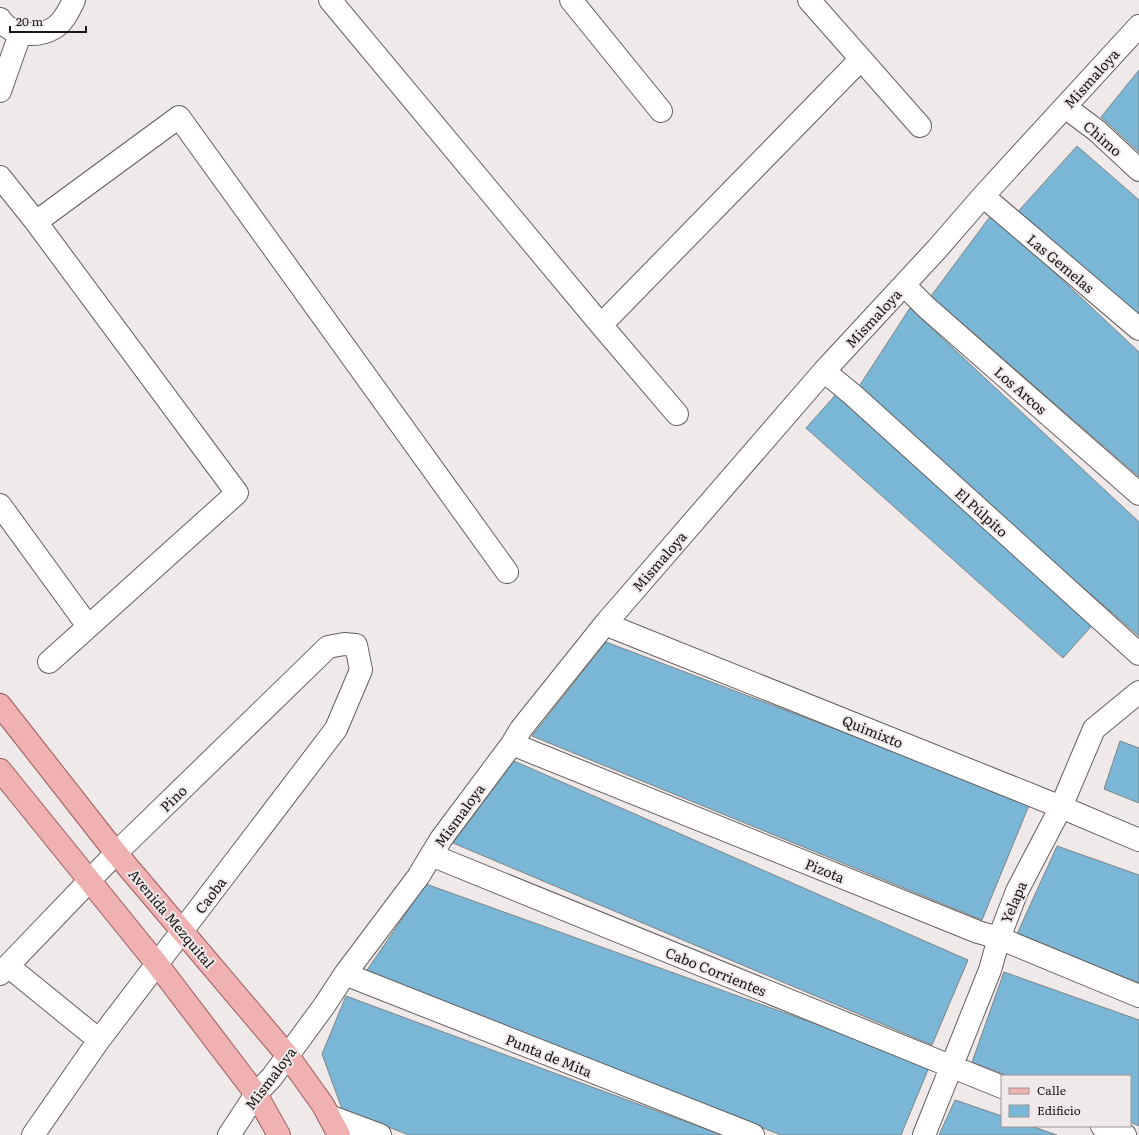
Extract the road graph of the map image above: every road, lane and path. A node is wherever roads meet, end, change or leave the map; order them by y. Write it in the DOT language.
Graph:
graph roads {
  1 [pos="74,0"];
  2 [pos="330,0"];
  3 [pos="571,0"];
  4 [pos="809,0"];
  5 [pos="0,19"];
  6 [pos="1139,26"];
  7 [pos="20,34"];
  8 [pos="860,60"];
  9 [pos="0,91"];
  10 [pos="1065,107"];
  11 [pos="661,111"];
  12 [pos="920,126"];
  13 [pos="1139,170"];
  14 [pos="0,177"];
  15 [pos="982,196"];
  16 [pos="36,222"];
  17 [pos="904,285"];
  18 [pos="601,324"];
  19 [pos="1139,329"];
  20 [pos="824,371"];
  21 [pos="677,414"];
  22 [pos="1139,494"];
  23 [pos="0,505"];
  24 [pos="507,572"];
  25 [pos="605,624"];
  26 [pos="88,626"];
  27 [pos="356,645"];
  28 [pos="1139,654"];
  29 [pos="49,662"];
  30 [pos="1139,692"];
  31 [pos="0,705"];
  32 [pos="512,744"];
  33 [pos="0,770"];
  34 [pos="1061,807"];
  35 [pos="1139,840"];
  36 [pos="116,853"];
  37 [pos="431,855"];
  38 [pos="90,880"];
  39 [pos="182,930"];
  40 [pos="999,938"];
  41 [pos="157,964"];
  42 [pos="4,970"];
  43 [pos="346,974"];
  44 [pos="1139,996"];
  45 [pos="99,1040"];
  46 [pos="288,1056"];
  47 [pos="950,1067"];
  48 [pos="1001,1087"];
  49 [pos="256,1094"];
  50 [pos="329,1116"];
  51 [pos="1105,1127"];
  52 [pos="33,1135"];
  53 [pos="229,1135"];
  54 [pos="279,1135"];
  55 [pos="339,1135"];
  56 [pos="380,1135"];
  57 [pos="752,1135"];
  58 [pos="924,1135"];
  59 [pos="1126,1135"];
  1 -- 7 [label="street"];
  2 -- 18 [label="street"];
  3 -- 11 [label="street"];
  4 -- 8 [label="street"];
  5 -- 7 [label="street"];
  6 -- 10 [label="street, Mismaloya"];
  7 -- 9 [label="street"];
  8 -- 12 [label="street"];
  8 -- 18 [label="street"];
  10 -- 13 [label="street, Chimo"];
  10 -- 15 [label="street, Mismaloya"];
  14 -- 16 [label="street"];
  15 -- 17 [label="street, Mismaloya"];
  15 -- 19 [label="street, Las Gemelas"];
  16 -- 24 [label="street"];
  16 -- 26 [label="street"];
  17 -- 20 [label="street, Mismaloya"];
  17 -- 22 [label="street, Los Arcos"];
  18 -- 21 [label="street"];
  20 -- 25 [label="street, Mismaloya"];
  20 -- 28 [label="street, El Púlpito"];
  23 -- 26 [label="street"];
  25 -- 32 [label="street, Mismaloya"];
  25 -- 34 [label="street, Quimixto"];
  26 -- 29 [label="street"];
  27 -- 36 [label="street, Pino"];
  27 -- 39 [label="street, Caoba"];
  30 -- 34 [label="street, Yelapa"];
  31 -- 36 [label="main road, Avenida Mezquital"];
  32 -- 37 [label="street, Mismaloya"];
  32 -- 40 [label="street, Pizota"];
  33 -- 38 [label="main road"];
  34 -- 35 [label="street, Quimixto"];
  34 -- 40 [label="street, Yelapa"];
  36 -- 38 [label="street, Pino"];
  36 -- 39 [label="main road, Avenida Mezquital"];
  37 -- 43 [label="street, Mismaloya"];
  37 -- 47 [label="street, Cabo Corrientes"];
  38 -- 41 [label="main road"];
  38 -- 42 [label="street, Pino"];
  39 -- 41 [label="street, Caoba"];
  39 -- 46 [label="main road, Avenida Mezquital"];
  40 -- 44 [label="street, Pizota"];
  40 -- 47 [label="street, Yelapa"];
  41 -- 45 [label="street, Caoba"];
  41 -- 49 [label="main road"];
  42 -- 45 [label="street"];
  43 -- 46 [label="street, Mismaloya"];
  43 -- 57 [label="street, Punta de Mita"];
  45 -- 52 [label="street, Caoba"];
  46 -- 49 [label="street, Mismaloya"];
  46 -- 50 [label="main road, Avenida Mezquital"];
  47 -- 48 [label="street, Cabo Corrientes"];
  47 -- 58 [label="street, Yelapa"];
  49 -- 53 [label="street, Mismaloya"];
  49 -- 54 [label="main road"];
  50 -- 55 [label="main road, Avenida Mezquital"];
  50 -- 56 [label="street"];
  51 -- 59 [label="street"];
}
